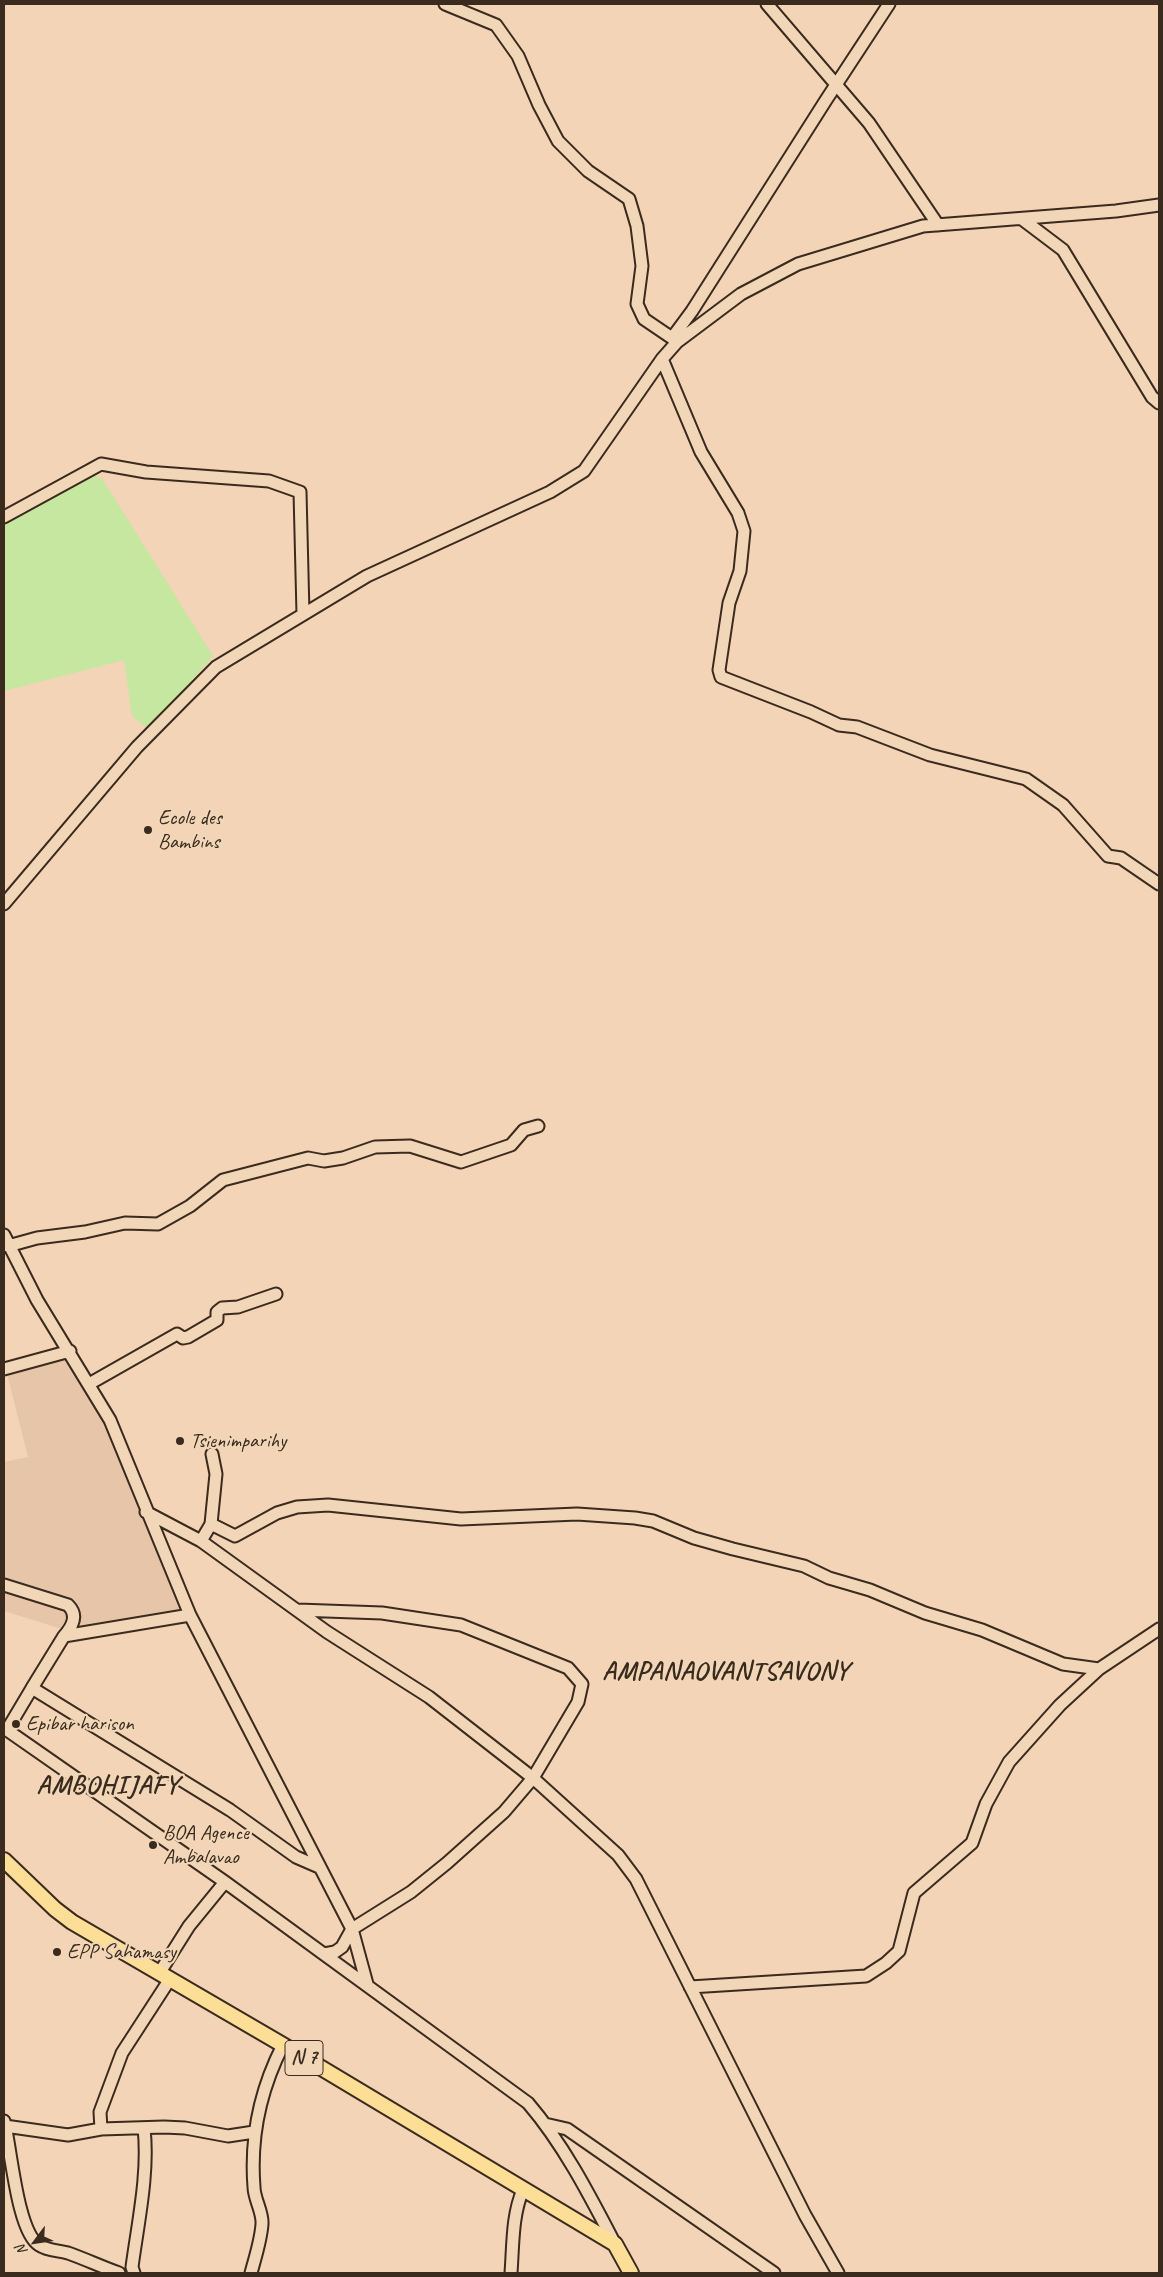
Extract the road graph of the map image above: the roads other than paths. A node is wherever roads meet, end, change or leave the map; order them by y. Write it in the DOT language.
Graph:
graph roads {
  1 [pos="445,4"];
  2 [pos="767,4"];
  3 [pos="890,4"];
  4 [pos="836,84"];
  5 [pos="1159,205"];
  6 [pos="1022,219"];
  7 [pos="938,225"];
  8 [pos="675,340"];
  9 [pos="662,359"];
  10 [pos="1159,402"];
  11 [pos="4,517"];
  12 [pos="303,614"];
  13 [pos="1159,884"];
  14 [pos="4,904"];
  15 [pos="538,1126"];
  16 [pos="5,1242"];
  17 [pos="276,1294"];
  18 [pos="70,1351"];
  19 [pos="4,1369"];
  20 [pos="89,1384"];
  21 [pos="212,1454"];
  22 [pos="146,1512"];
  23 [pos="211,1524"];
  24 [pos="200,1541"];
  25 [pos="4,1585"];
  26 [pos="298,1610"];
  27 [pos="190,1615"];
  28 [pos="1159,1629"];
  29 [pos="64,1636"];
  30 [pos="1099,1669"];
  31 [pos="32,1688"];
  32 [pos="5,1729"];
  33 [pos="533,1778"];
  34 [pos="4,1860"];
  35 [pos="319,1868"];
  36 [pos="225,1882"];
  37 [pos="352,1930"];
  38 [pos="324,1954"];
  39 [pos="165,1976"];
  40 [pos="367,1984"];
  41 [pos="690,1987"];
  42 [pos="283,2045"];
  43 [pos="4,2123"];
  44 [pos="545,2124"];
  45 [pos="144,2128"];
  46 [pos="102,2129"];
  47 [pos="254,2132"];
  48 [pos="523,2190"];
  49 [pos="596,2207"];
  50 [pos="581,2224"];
  51 [pos="615,2244"];
  52 [pos="119,2273"];
  53 [pos="134,2273"];
  54 [pos="251,2273"];
  55 [pos="511,2273"];
  56 [pos="632,2273"];
  57 [pos="774,2273"];
  58 [pos="838,2273"];
  1 -- 8 [label="street"];
  2 -- 4 [label="street"];
  3 -- 4 [label="street"];
  4 -- 7 [label="street"];
  4 -- 8 [label="street"];
  5 -- 6 [label="street"];
  6 -- 7 [label="street"];
  6 -- 10 [label="street"];
  7 -- 8 [label="street"];
  8 -- 9 [label="street"];
  9 -- 12 [label="street"];
  9 -- 13 [label="street"];
  11 -- 12 [label="street"];
  12 -- 14 [label="street"];
  15 -- 16 [label="street"];
  16 -- 18 [label="street"];
  17 -- 20 [label="street"];
  18 -- 19 [label="street"];
  18 -- 20 [label="street"];
  20 -- 22 [label="street"];
  21 -- 23 [label="street"];
  22 -- 24 [label="street"];
  22 -- 27 [label="street"];
  23 -- 24 [label="street"];
  23 -- 30 [label="street"];
  24 -- 26 [label="street"];
  25 -- 29 [label="street"];
  26 -- 33 [label="street"];
  26 -- 33 [label="street"];
  27 -- 29 [label="street"];
  27 -- 35 [label="street"];
  28 -- 30 [label="street"];
  29 -- 31 [label="street"];
  30 -- 41 [label="street"];
  31 -- 32 [label="street"];
  31 -- 35 [label="street"];
  32 -- 36 [label="street"];
  33 -- 37 [label="street"];
  33 -- 41 [label="street"];
  34 -- 39 [label="main road, N 7"];
  35 -- 37 [label="street"];
  36 -- 38 [label="street"];
  36 -- 39 [label="street"];
  37 -- 38 [label="street"];
  37 -- 40 [label="street"];
  38 -- 40 [label="street"];
  39 -- 42 [label="main road, N 7"];
  39 -- 46 [label="street"];
  40 -- 44 [label="street"];
  41 -- 58 [label="street"];
  42 -- 47 [label="street"];
  42 -- 48 [label="main road, N 7"];
  43 -- 46 [label="street"];
  43 -- 52 [label="street"];
  44 -- 49 [label="street"];
  44 -- 57 [label="street"];
  45 -- 46 [label="street"];
  45 -- 47 [label="street"];
  45 -- 53 [label="street"];
  47 -- 54 [label="street"];
  48 -- 50 [label="main road, N 7"];
  48 -- 55 [label="street"];
  49 -- 50 [label="street"];
  49 -- 51 [label="street"];
  50 -- 51 [label="main road, N 7"];
  51 -- 56 [label="main road, N 7"];
}
